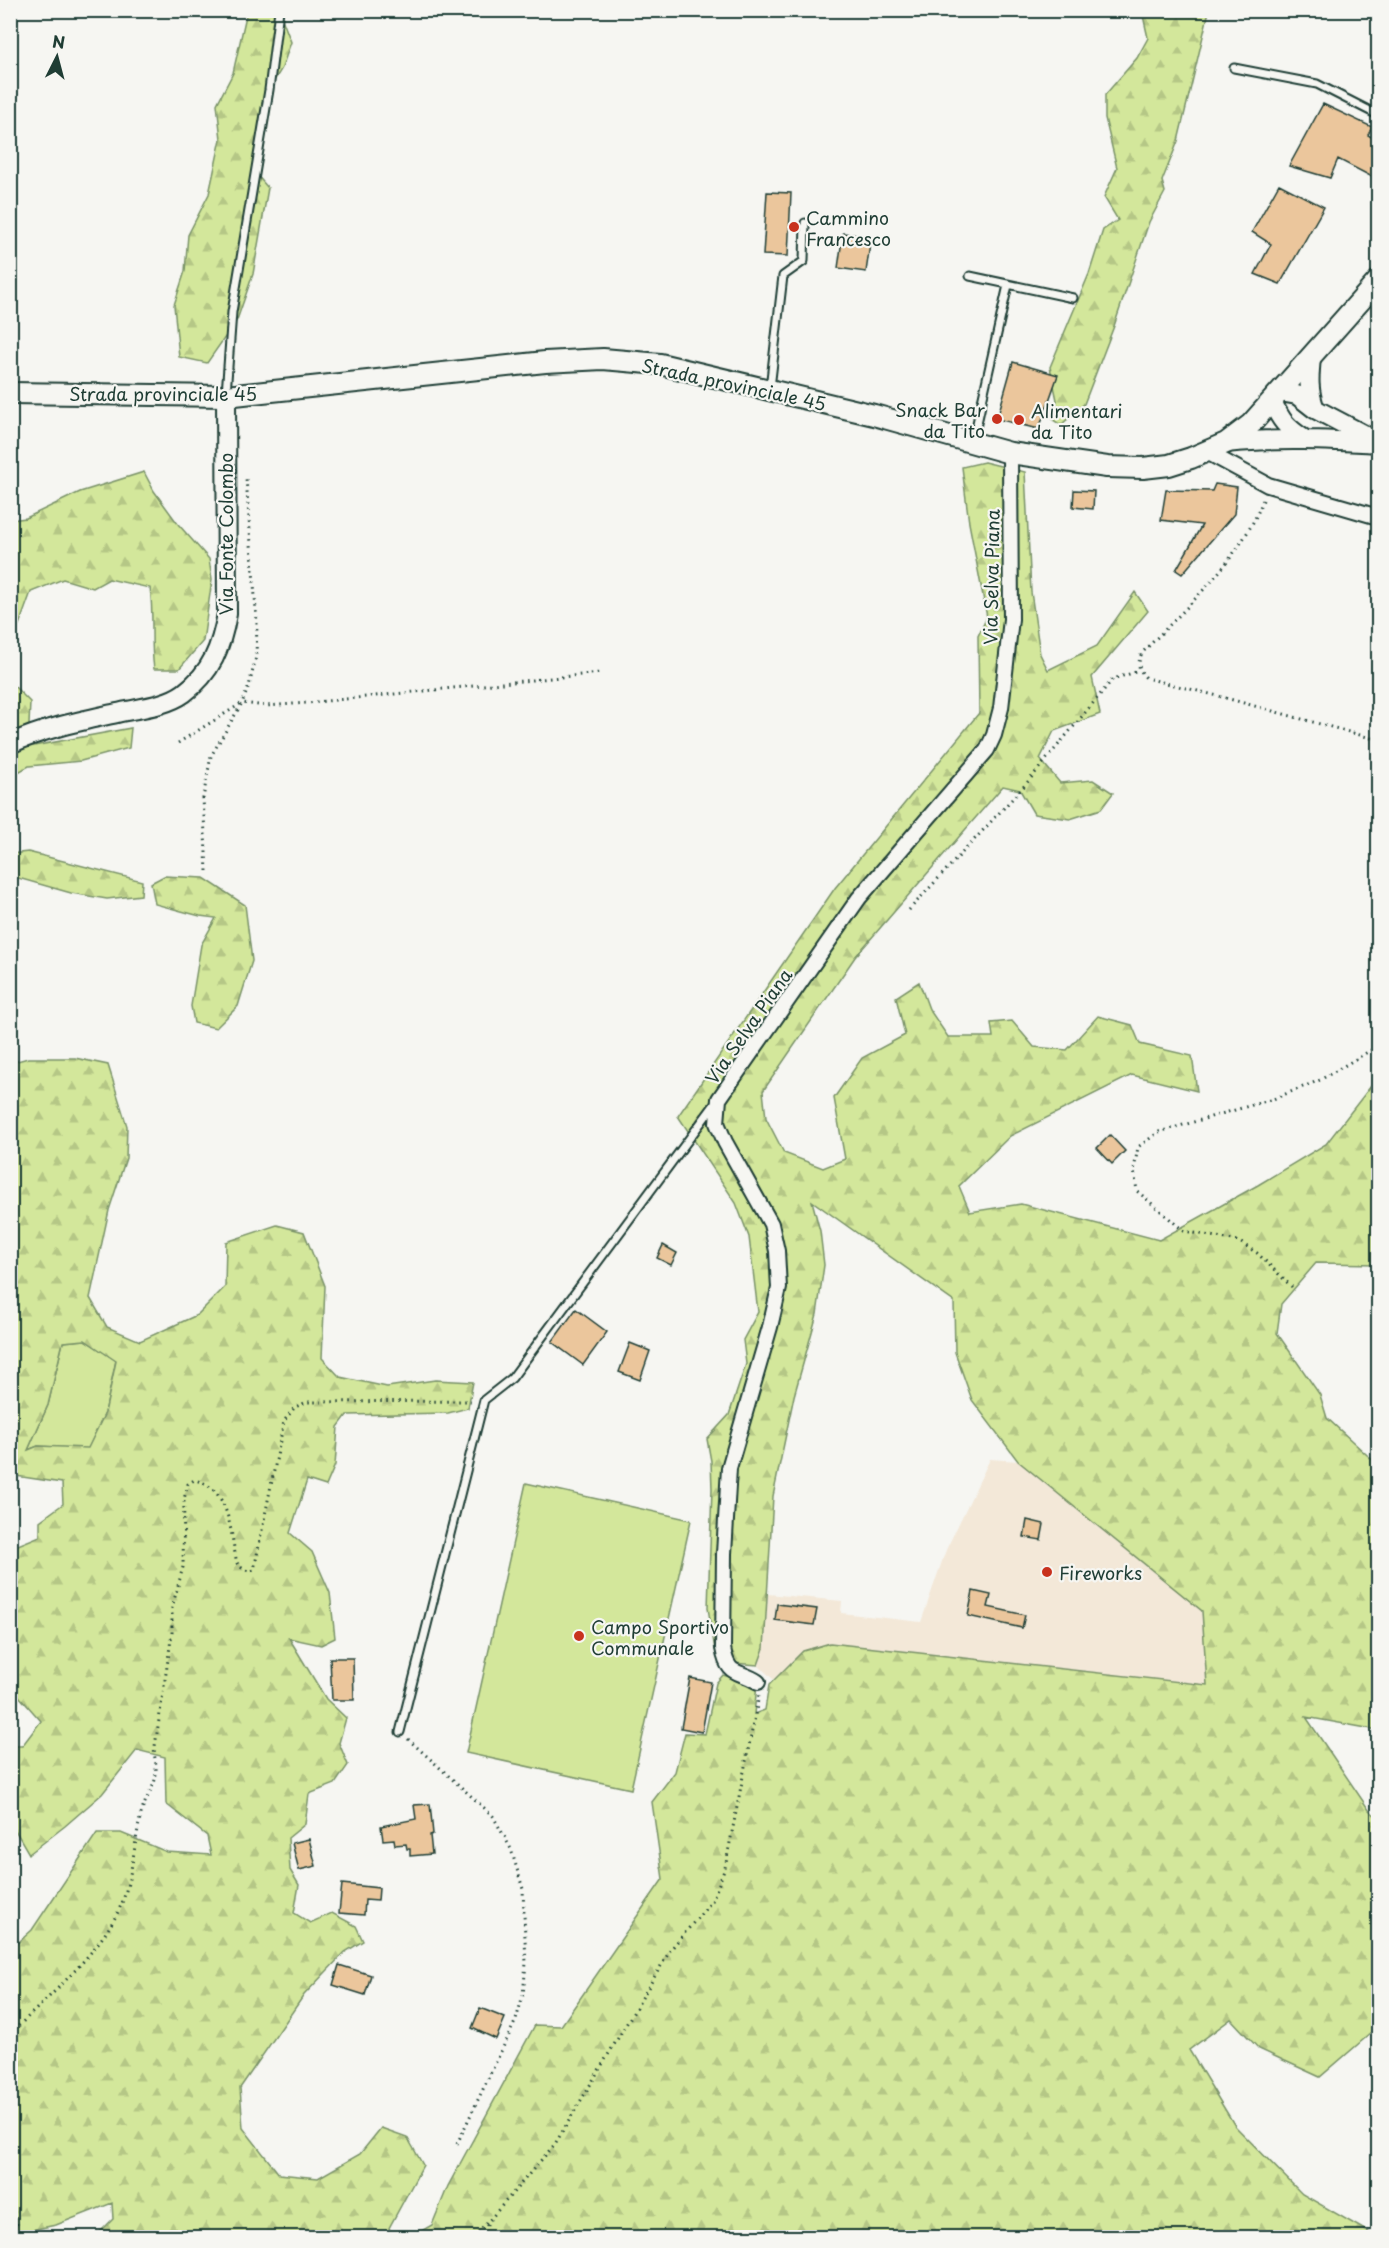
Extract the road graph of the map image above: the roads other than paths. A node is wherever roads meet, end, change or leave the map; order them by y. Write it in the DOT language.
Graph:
graph roads {
  1 [pos="279,10"];
  2 [pos="1234,68"];
  3 [pos="1378,115"];
  4 [pos="806,223"];
  5 [pos="970,276"];
  6 [pos="1378,281"];
  7 [pos="1008,285"];
  8 [pos="1073,298"];
  9 [pos="1311,358"];
  10 [pos="769,390"];
  11 [pos="10,393"];
  12 [pos="226,396"];
  13 [pos="1276,396"];
  14 [pos="1315,409"];
  15 [pos="1304,439"];
  16 [pos="973,443"];
  17 [pos="1226,443"];
  18 [pos="1378,443"];
  19 [pos="1207,452"];
  20 [pos="1010,453"];
  21 [pos="1378,517"];
  22 [pos="10,744"];
  23 [pos="718,1099"];
  24 [pos="757,1681"];
  25 [pos="400,1732"];
  1 -- 12 [label="lane"];
  2 -- 3 [label="lane"];
  4 -- 10 [label="lane"];
  5 -- 7 [label="lane"];
  6 -- 9 [label="main road, Strada provinciale 45"];
  7 -- 8 [label="lane"];
  7 -- 16 [label="lane"];
  9 -- 13 [label="main road, Strada provinciale 45"];
  9 -- 14 [label="street"];
  10 -- 12 [label="main road, Strada provinciale 45"];
  10 -- 16 [label="main road, Strada provinciale 45"];
  11 -- 12 [label="main road, Strada provinciale 45"];
  12 -- 22 [label="street, Via Fonte Colombo"];
  13 -- 14 [label="street"];
  13 -- 15 [label="street"];
  13 -- 17 [label="main road, Strada provinciale 45"];
  14 -- 18 [label="street"];
  15 -- 17 [label="street"];
  15 -- 18 [label="street"];
  16 -- 20 [label="main road, Strada provinciale 45"];
  17 -- 19 [label="main road, Strada provinciale 45"];
  19 -- 20 [label="main road, Strada provinciale 45"];
  19 -- 21 [label="street"];
  20 -- 23 [label="street, Via Selva Piana"];
  23 -- 24 [label="street, Via Selva Piana"];
  23 -- 25 [label="lane"];
}
